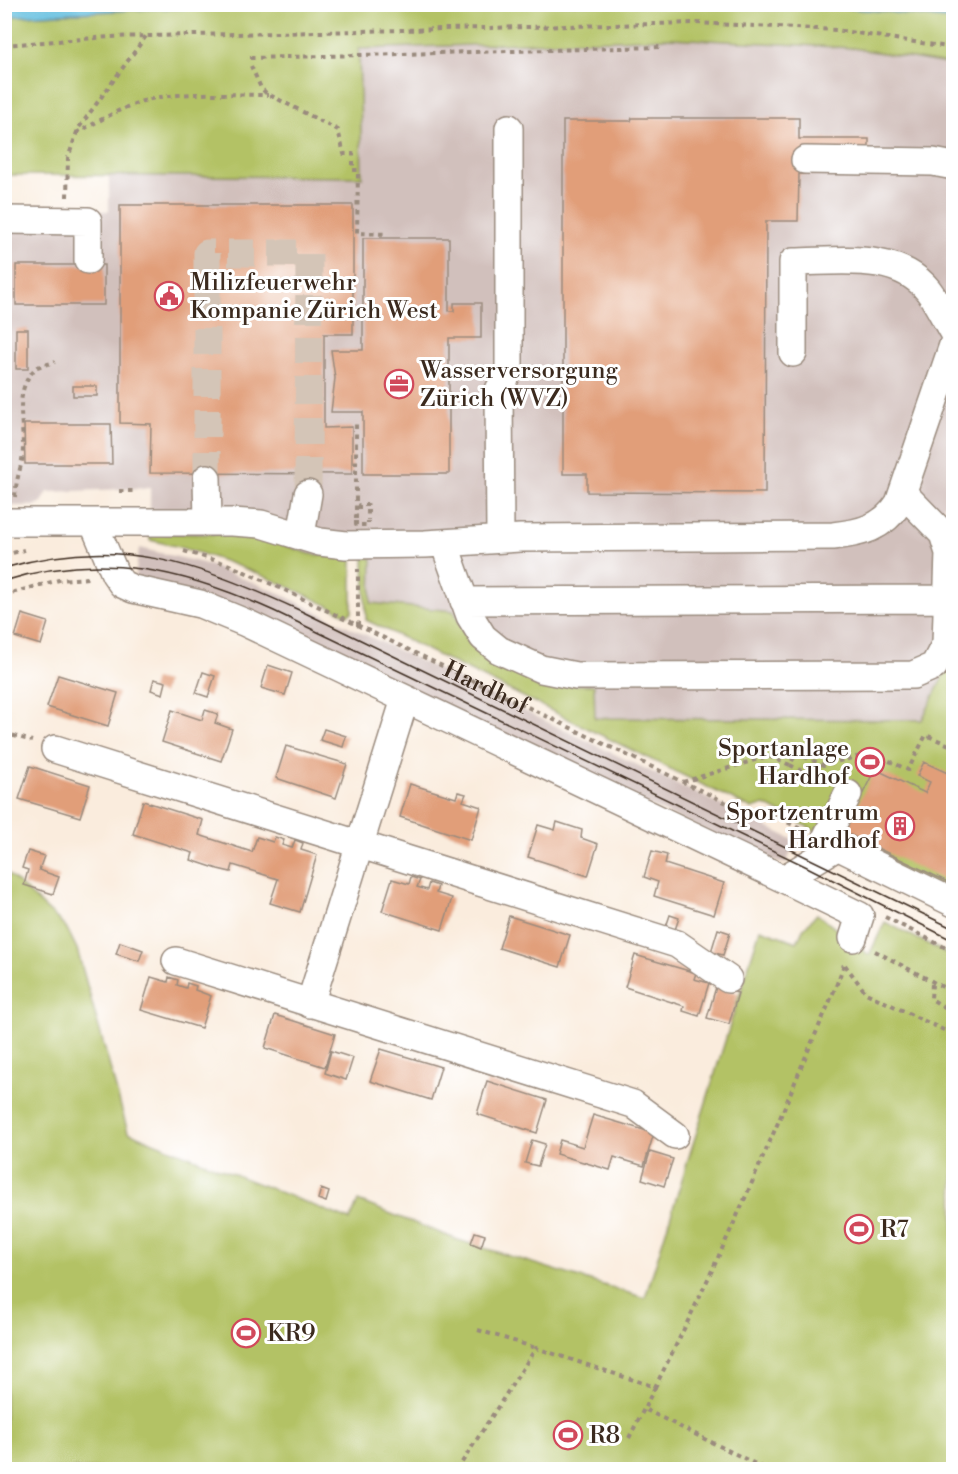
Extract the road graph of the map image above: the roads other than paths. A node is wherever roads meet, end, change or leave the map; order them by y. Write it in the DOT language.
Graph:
graph roads {
  1 [pos="509,128"];
  2 [pos="805,160"];
  3 [pos="954,166"];
  4 [pos="4,220"];
  5 [pos="88,260"];
  6 [pos="954,334"];
  7 [pos="954,342"];
  8 [pos="793,353"];
  9 [pos="207,478"];
  10 [pos="903,493"];
  11 [pos="308,494"];
  12 [pos="10,514"];
  13 [pos="208,521"];
  14 [pos="93,522"];
  15 [pos="301,535"];
  16 [pos="500,538"];
  17 [pos="444,543"];
  18 [pos="948,599"];
  19 [pos="464,601"];
  20 [pos="405,699"];
  21 [pos="55,749"];
  22 [pos="848,794"];
  23 [pos="831,843"];
  24 [pos="360,845"];
  25 [pos="784,879"];
  26 [pos="954,903"];
  27 [pos="853,938"];
  28 [pos="176,961"];
  29 [pos="728,978"];
  30 [pos="310,1004"];
  31 [pos="675,1135"];
  1 -- 16 [label="street"];
  2 -- 3 [label="street"];
  4 -- 5 [label="street"];
  6 -- 8 [label="street"];
  7 -- 10 [label="street"];
  9 -- 13 [label="street"];
  10 -- 16 [label="street"];
  10 -- 18 [label="street"];
  11 -- 15 [label="street"];
  12 -- 14 [label="street"];
  13 -- 14 [label="street"];
  13 -- 15 [label="street"];
  14 -- 20 [label="street, Hardhof"];
  15 -- 17 [label="street"];
  16 -- 17 [label="street"];
  17 -- 19 [label="street"];
  18 -- 19 [label="street"];
  18 -- 19 [label="street"];
  20 -- 24 [label="street"];
  20 -- 25 [label="street, Hardhof"];
  21 -- 24 [label="street"];
  22 -- 23 [label="street"];
  23 -- 25 [label="street"];
  23 -- 26 [label="street"];
  24 -- 29 [label="street"];
  24 -- 30 [label="street"];
  25 -- 27 [label="street, Hardhof"];
  28 -- 30 [label="street"];
  30 -- 31 [label="street"];
}
